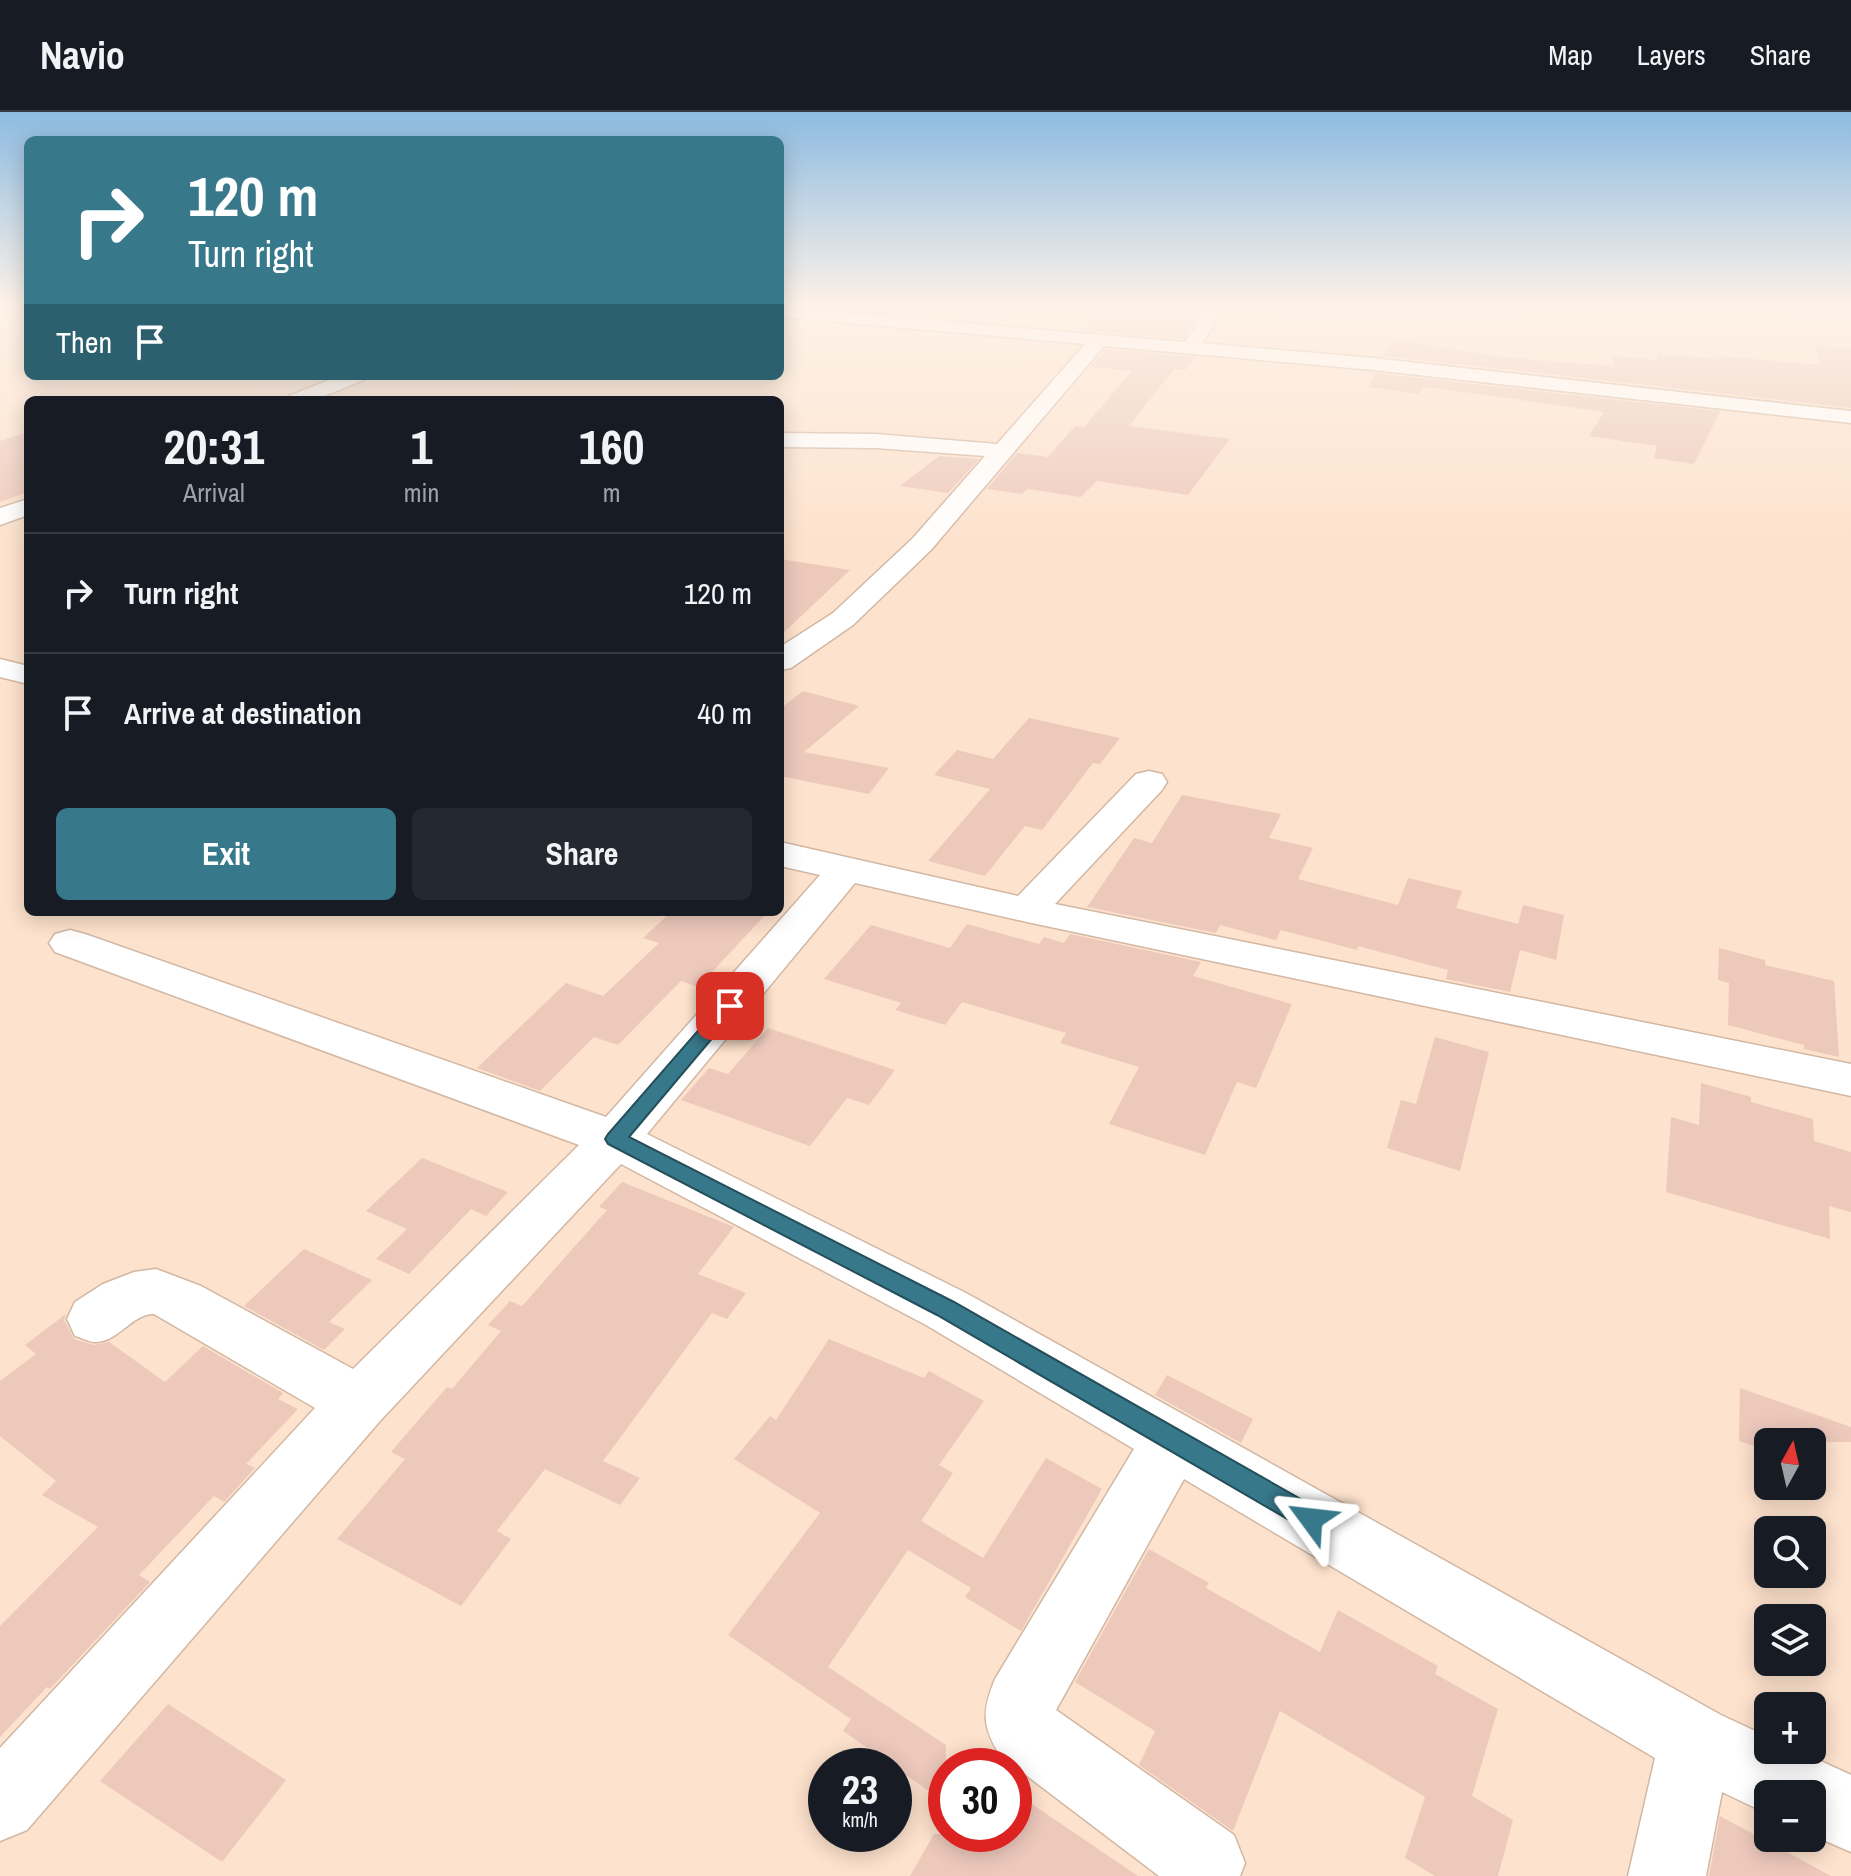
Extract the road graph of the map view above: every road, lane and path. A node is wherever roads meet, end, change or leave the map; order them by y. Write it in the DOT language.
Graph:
graph roads {
  1 [pos="326,388"];
  2 [pos="1058,388"];
  3 [pos="1598,388"];
  4 [pos="306,396"];
  5 [pos="1851,417"];
  6 [pos="784,440"];
  7 [pos="1004,451"];
  8 [pos="784,658"];
  9 [pos="0,668"];
  10 [pos="24,674"];
  11 [pos="1149,782"];
  12 [pos="784,855"];
  13 [pos="846,869"];
  14 [pos="1027,910"];
  15 [pos="70,943"];
  16 [pos="1851,1080"];
  17 [pos="615,1139"];
  18 [pos="95,1319"];
  19 [pos="359,1402"];
  20 [pos="1174,1439"];
  21 [pos="1695,1741"];
  22 [pos="1778,1780"];
  23 [pos="1826,1802"];
  24 [pos="0,1803"];
  25 [pos="1851,1814"];
  26 [pos="1206,1863"];
  27 [pos="1667,1876"];
  1 -- 4 [label="street"];
  2 -- 7 [label="street"];
  3 -- 5 [label="street"];
  6 -- 7 [label="street"];
  7 -- 8 [label="street"];
  9 -- 10 [label="street"];
  11 -- 14 [label="street"];
  12 -- 13 [label="street"];
  13 -- 14 [label="street"];
  13 -- 17 [label="street"];
  14 -- 16 [label="street"];
  15 -- 17 [label="street"];
  17 -- 19 [label="street"];
  17 -- 20 [label="street"];
  18 -- 19 [label="street"];
  19 -- 24 [label="street"];
  20 -- 21 [label="street"];
  20 -- 26 [label="street"];
  21 -- 22 [label="street"];
  21 -- 27 [label="street"];
  23 -- 25 [label="street"];
}
